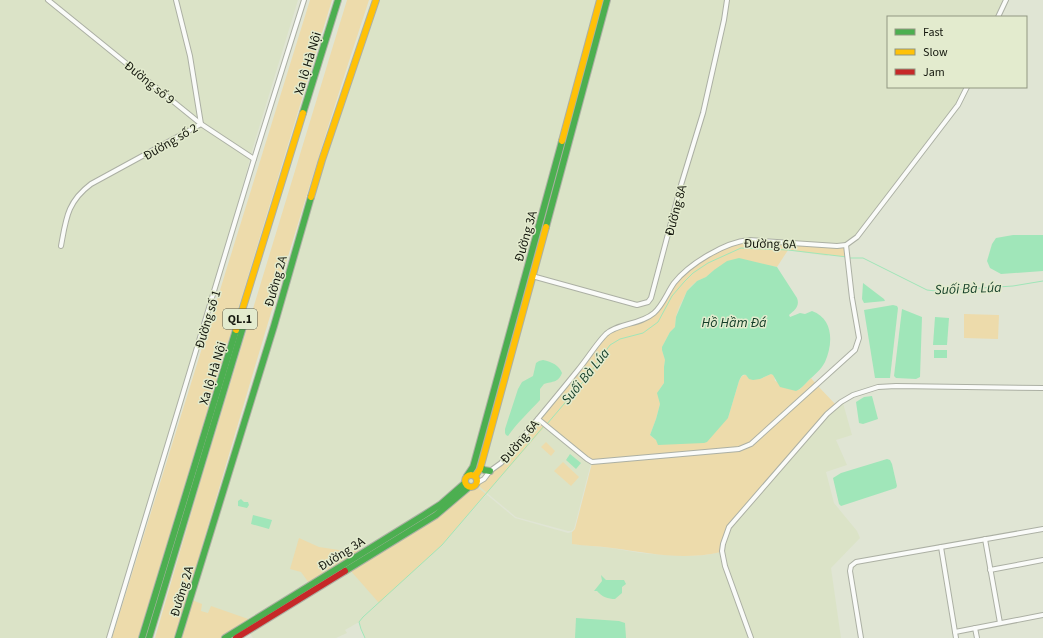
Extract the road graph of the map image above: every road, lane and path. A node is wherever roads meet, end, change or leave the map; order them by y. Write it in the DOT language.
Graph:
graph roads {
  1 [pos="48,0"];
  2 [pos="176,0"];
  3 [pos="304,0"];
  4 [pos="338,0"];
  5 [pos="343,0"];
  6 [pos="376,0"];
  7 [pos="600,0"];
  8 [pos="607,0"];
  9 [pos="727,0"];
  10 [pos="1006,0"];
  11 [pos="998,16"];
  12 [pos="966,88"];
  13 [pos="201,124"];
  14 [pos="254,159"];
  15 [pos="846,244"];
  16 [pos="61,246"];
  17 [pos="529,275"];
  18 [pos="1043,388"];
  19 [pos="540,420"];
  20 [pos="480,467"];
  21 [pos="490,472"];
  22 [pos="475,476"];
  23 [pos="467,482"];
  24 [pos="477,483"];
  25 [pos="1043,529"];
  26 [pos="985,539"];
  27 [pos="941,547"];
  28 [pos="1043,560"];
  29 [pos="354,562"];
  30 [pos="990,570"];
  31 [pos="1043,615"];
  32 [pos="1000,623"];
  33 [pos="975,628"];
  34 [pos="955,632"];
  35 [pos="179,636"];
  36 [pos="109,638"];
  37 [pos="142,638"];
  38 [pos="149,638"];
  39 [pos="226,638"];
  40 [pos="236,638"];
  41 [pos="751,638"];
  42 [pos="861,638"];
  43 [pos="956,638"];
  44 [pos="977,638"];
  1 -- 13 [label="street, Đường số 9"];
  2 -- 13 [label="street, Đường số 2"];
  3 -- 14 [label="street, Đường số 1"];
  4 -- 37 [label="main road, Xa lộ Hà Nội / QL.1"];
  5 -- 38 [label="main road, Xa lộ Hà Nội / QL.1"];
  6 -- 35 [label="main road, Đường 2A"];
  7 -- 17 [label="main road, Đường 3A"];
  8 -- 17 [label="main road, Đường 3A"];
  9 -- 17 [label="street, Đường 8A"];
  10 -- 11 [label="street"];
  12 -- 15 [label="street"];
  13 -- 14 [label="street, Đường số 9"];
  13 -- 16 [label="street, Đường số 2"];
  14 -- 36 [label="street, Đường số 1"];
  15 -- 19 [label="street, Đường 6A"];
  15 -- 19 [label="street"];
  17 -- 20 [label="main road, Đường 3A"];
  17 -- 23 [label="main road, Đường 3A"];
  18 -- 41 [label="street"];
  19 -- 21 [label="street, Đường 6A"];
  20 -- 21 [label="main road"];
  20 -- 22 [label="main road, Đường 3A"];
  21 -- 24 [label="street, Đường 6A"];
  22 -- 23 [label="main road"];
  22 -- 24 [label="main road"];
  23 -- 24 [label="main road"];
  23 -- 29 [label="main road, Đường 3A"];
  25 -- 26 [label="street"];
  26 -- 27 [label="street"];
  26 -- 30 [label="street"];
  27 -- 34 [label="street"];
  27 -- 42 [label="street"];
  28 -- 30 [label="street"];
  29 -- 39 [label="main road, Đường 3A"];
  29 -- 40 [label="main road, Đường 3A"];
  30 -- 32 [label="street"];
  31 -- 32 [label="street"];
  32 -- 33 [label="street"];
  33 -- 34 [label="street"];
  33 -- 44 [label="street"];
  34 -- 43 [label="street"];
}
